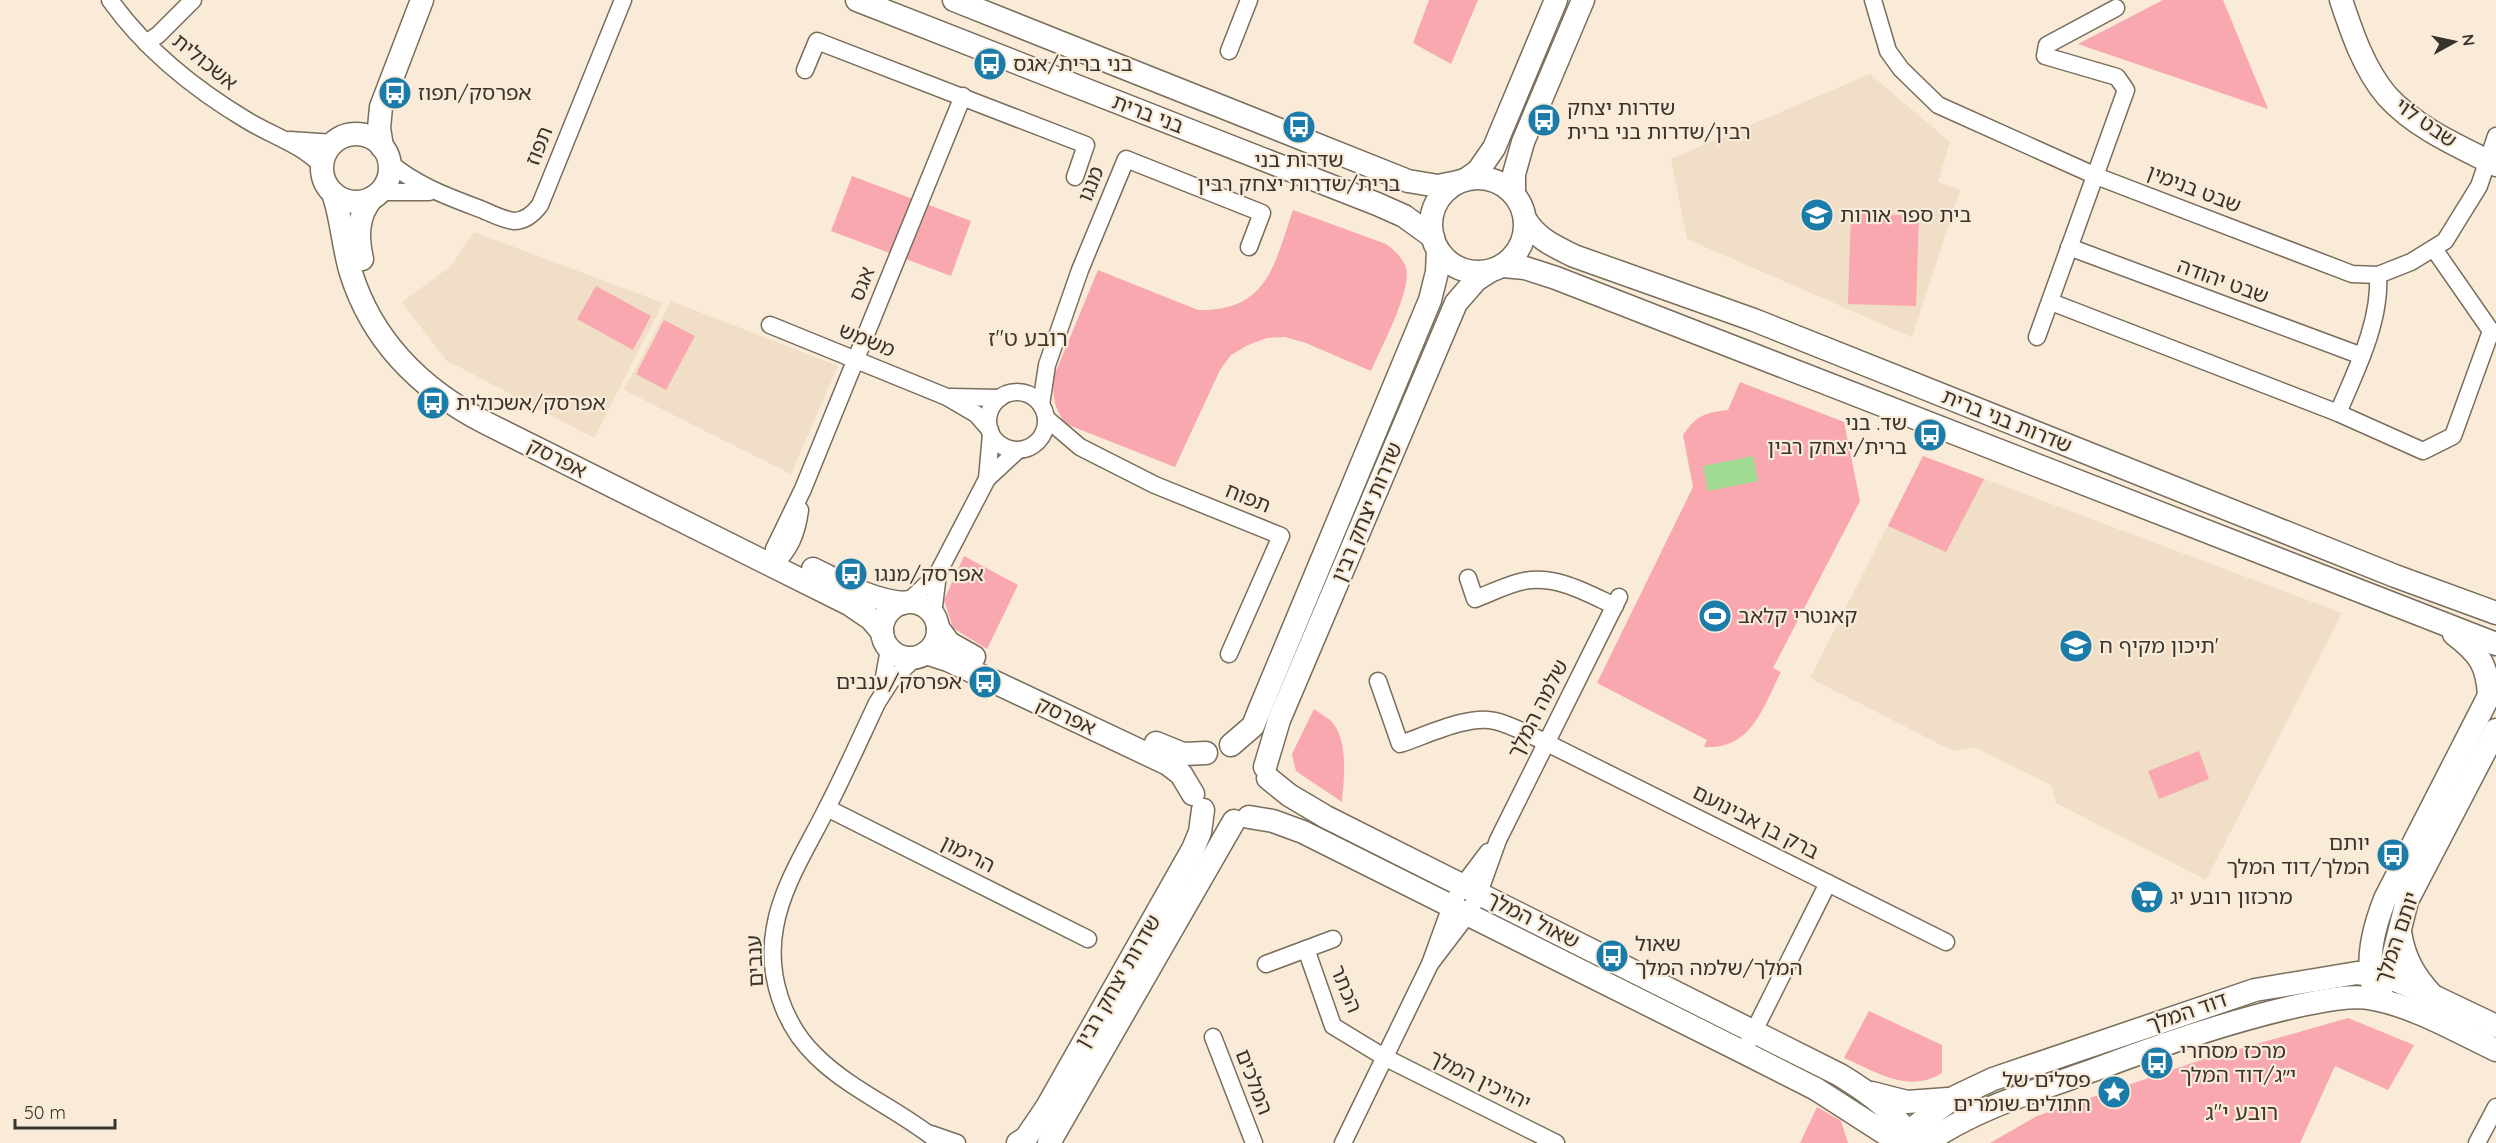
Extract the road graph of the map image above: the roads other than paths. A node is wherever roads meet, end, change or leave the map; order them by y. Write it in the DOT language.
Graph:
graph roads {
  1 [pos="110,0"];
  2 [pos="193,0"];
  3 [pos="408,0"];
  4 [pos="422,0"];
  5 [pos="623,0"];
  6 [pos="858,0"];
  7 [pos="954,0"];
  8 [pos="1249,0"];
  9 [pos="1556,0"];
  10 [pos="1583,0"];
  11 [pos="1873,0"];
  12 [pos="2341,0"];
  13 [pos="2116,8"];
  14 [pos="146,43"];
  15 [pos="1228,51"];
  16 [pos="806,70"];
  17 [pos="963,96"];
  18 [pos="2496,136"];
  19 [pos="340,139"];
  20 [pos="286,140"];
  21 [pos="385,155"];
  22 [pos="2492,163"];
  23 [pos="322,166"];
  24 [pos="2096,176"];
  25 [pos="1075,177"];
  26 [pos="1463,180"];
  27 [pos="333,193"];
  28 [pos="1514,193"];
  29 [pos="439,194"];
  30 [pos="376,195"];
  31 [pos="1525,219"];
  32 [pos="1436,243"];
  33 [pos="1249,247"];
  34 [pos="2069,248"];
  35 [pos="2434,249"];
  36 [pos="1496,268"];
  37 [pos="2378,275"];
  38 [pos="2050,302"];
  39 [pos="770,325"];
  40 [pos="2037,337"];
  41 [pos="2362,357"];
  42 [pos="856,359"];
  43 [pos="1047,365"];
  44 [pos="1020,393"];
  45 [pos="947,397"];
  46 [pos="1000,398"];
  47 [pos="1044,412"];
  48 [pos="2338,413"];
  49 [pos="991,432"];
  50 [pos="1080,447"];
  51 [pos="1024,449"];
  52 [pos="987,479"];
  53 [pos="777,557"];
  54 [pos="938,573"];
  55 [pos="1468,578"];
  56 [pos="2458,599"];
  57 [pos="2496,600"];
  58 [pos="905,603"];
  59 [pos="2496,613"];
  60 [pos="2436,620"];
  61 [pos="936,621"];
  62 [pos="885,640"];
  63 [pos="2496,644"];
  64 [pos="1229,654"];
  65 [pos="920,656"];
  66 [pos="1378,681"];
  67 [pos="2492,690"];
  68 [pos="877,703"];
  69 [pos="2496,730"];
  70 [pos="1546,743"];
  71 [pos="1231,745"];
  72 [pos="1206,753"];
  73 [pos="1266,772"];
  74 [pos="1198,802"];
  75 [pos="827,808"];
  76 [pos="1241,819"];
  77 [pos="1828,883"];
  78 [pos="1471,889"];
  79 [pos="1459,910"];
  80 [pos="2399,925"];
  81 [pos="2374,927"];
  82 [pos="1088,939"];
  83 [pos="1333,939"];
  84 [pos="1946,942"];
  85 [pos="1306,949"];
  86 [pos="1266,964"];
  87 [pos="2379,975"];
  88 [pos="2333,976"];
  89 [pos="2433,996"];
  90 [pos="2375,999"];
  91 [pos="2496,1026"];
  92 [pos="1754,1030"];
  93 [pos="1213,1037"];
  94 [pos="2496,1050"];
  95 [pos="1743,1052"];
  96 [pos="1384,1058"];
  97 [pos="1865,1090"];
  98 [pos="1955,1097"];
  99 [pos="2496,1107"];
  100 [pos="1854,1112"];
  101 [pos="934,1138"];
  102 [pos="1901,1140"];
  103 [pos="957,1143"];
  104 [pos="1018,1143"];
  105 [pos="1049,1143"];
  106 [pos="1254,1143"];
  107 [pos="1343,1143"];
  108 [pos="1556,1143"];
  109 [pos="1866,1143"];
  110 [pos="1926,1143"];
  111 [pos="2478,1143"];
  1 -- 14 [label="street, אשכולית"];
  2 -- 14 [label="street"];
  3 -- 19 [label="street"];
  4 -- 21 [label="street"];
  5 -- 29 [label="street, תפוז"];
  6 -- 32 [label="street, בני ברית"];
  7 -- 26 [label="street, בני ברית"];
  8 -- 15 [label="street"];
  9 -- 26 [label="street"];
  10 -- 28 [label="street"];
  11 -- 24 [label="street, שבט בנימין"];
  12 -- 22 [label="street, שבט לוי"];
  13 -- 24 [label="street"];
  14 -- 20 [label="street, אשכולית"];
  16 -- 17 [label="street"];
  17 -- 25 [label="street"];
  17 -- 42 [label="street, אגס"];
  18 -- 22 [label="street, שבט בנימין"];
  19 -- 20 [label="street, אשכולית"];
  19 -- 21 [label="street"];
  19 -- 23 [label="street"];
  20 -- 23 [label="street, אשכולית"];
  21 -- 29 [label="street, תפוז"];
  21 -- 30 [label="street"];
  22 -- 35 [label="street, שבט בנימין"];
  23 -- 27 [label="street"];
  24 -- 34 [label="street"];
  24 -- 37 [label="street, שבט בנימין"];
  26 -- 28 [label="street"];
  26 -- 32 [label="street"];
  27 -- 30 [label="street"];
  27 -- 53 [label="street, אפרסק"];
  28 -- 31 [label="street"];
  29 -- 30 [label="street, תפוז"];
  30 -- 53 [label="street, אפרסק"];
  31 -- 36 [label="street"];
  31 -- 56 [label="street, שדרות בני ברית"];
  32 -- 36 [label="street"];
  32 -- 71 [label="street, שדרות יצחק רבין"];
  33 -- 43 [label="street, מנגו"];
  34 -- 38 [label="street"];
  34 -- 41 [label="street, שבט יהודה"];
  35 -- 37 [label="street, שבט בנימין"];
  35 -- 48 [label="street"];
  36 -- 60 [label="street, שדרות בני ברית"];
  36 -- 73 [label="street, שדרות יצחק רבין"];
  37 -- 41 [label="street"];
  38 -- 40 [label="street"];
  38 -- 48 [label="street"];
  39 -- 42 [label="street, משמש"];
  41 -- 48 [label="street"];
  42 -- 45 [label="street, משמש"];
  42 -- 53 [label="street, אגס"];
  43 -- 44 [label="street, מנגו"];
  43 -- 47 [label="street, מנגו"];
  44 -- 46 [label="street"];
  44 -- 47 [label="street"];
  45 -- 46 [label="street, משמש"];
  45 -- 49 [label="street, משמש"];
  46 -- 49 [label="street"];
  47 -- 50 [label="street, תפוח"];
  47 -- 51 [label="street"];
  49 -- 51 [label="street"];
  49 -- 52 [label="street"];
  50 -- 51 [label="street, תפוח"];
  50 -- 64 [label="street, תפוח"];
  51 -- 52 [label="street"];
  52 -- 54 [label="street"];
  53 -- 58 [label="street, אפרסק"];
  53 -- 62 [label="street, אפרסק"];
  54 -- 58 [label="street"];
  54 -- 61 [label="street"];
  55 -- 70 [label="street, שלמה המלך"];
  56 -- 57 [label="street"];
  56 -- 59 [label="street, שדרות בני ברית"];
  58 -- 61 [label="street"];
  58 -- 62 [label="street"];
  60 -- 63 [label="street"];
  60 -- 67 [label="street"];
  61 -- 65 [label="street"];
  61 -- 72 [label="street, אפרסק"];
  62 -- 65 [label="street"];
  62 -- 68 [label="street, ענבים"];
  65 -- 68 [label="street, ענבים"];
  65 -- 74 [label="street, אפרסק"];
  66 -- 70 [label="street, ברק בן אבינועם"];
  67 -- 81 [label="street, יותם המלך"];
  68 -- 75 [label="street, ענבים"];
  69 -- 80 [label="street, יותם המלך"];
  70 -- 77 [label="street, ברק בן אבינועם"];
  70 -- 78 [label="street, שלמה המלך"];
  71 -- 72 [label="street"];
  71 -- 73 [label="street"];
  72 -- 74 [label="street"];
  73 -- 76 [label="street"];
  73 -- 78 [label="street, שאול המלך"];
  74 -- 76 [label="street"];
  74 -- 104 [label="street, שדרות יצחק רבין"];
  75 -- 82 [label="street, הרימון"];
  75 -- 101 [label="street, ענבים"];
  76 -- 79 [label="street, שאול המלך"];
  76 -- 105 [label="street, שדרות יצחק רבין"];
  77 -- 84 [label="street, ברק בן אבינועם"];
  77 -- 92 [label="street"];
  78 -- 79 [label="street, שלמה המלך"];
  78 -- 92 [label="street, שאול המלך"];
  79 -- 95 [label="street, שאול המלך"];
  79 -- 96 [label="street, שלמה המלך"];
  80 -- 87 [label="street, יותם המלך"];
  80 -- 89 [label="street"];
  81 -- 87 [label="street, יותם המלך"];
  81 -- 88 [label="street"];
  83 -- 85 [label="street, הכתר"];
  85 -- 86 [label="street, הכתר"];
  85 -- 96 [label="street, הכתר"];
  87 -- 88 [label="street, דוד המלך"];
  87 -- 89 [label="street, דוד המלך"];
  87 -- 90 [label="street, יותם המלך"];
  88 -- 98 [label="street, דוד המלך"];
  89 -- 91 [label="street, דוד המלך"];
  90 -- 94 [label="street, דוד המלך"];
  90 -- 110 [label="street, דוד המלך"];
  92 -- 95 [label="street"];
  92 -- 97 [label="street, שאול המלך"];
  93 -- 106 [label="street, המלכים"];
  95 -- 100 [label="street, שאול המלך"];
  96 -- 107 [label="street, שלמה המלך"];
  96 -- 108 [label="street, יהויכין המלך"];
  97 -- 98 [label="street"];
  97 -- 102 [label="street, שאול המלך"];
  98 -- 102 [label="street, דוד המלך"];
  99 -- 111 [label="street"];
  100 -- 102 [label="street, שאול המלך"];
  100 -- 109 [label="street"];
  101 -- 103 [label="street, ענבים"];
}
